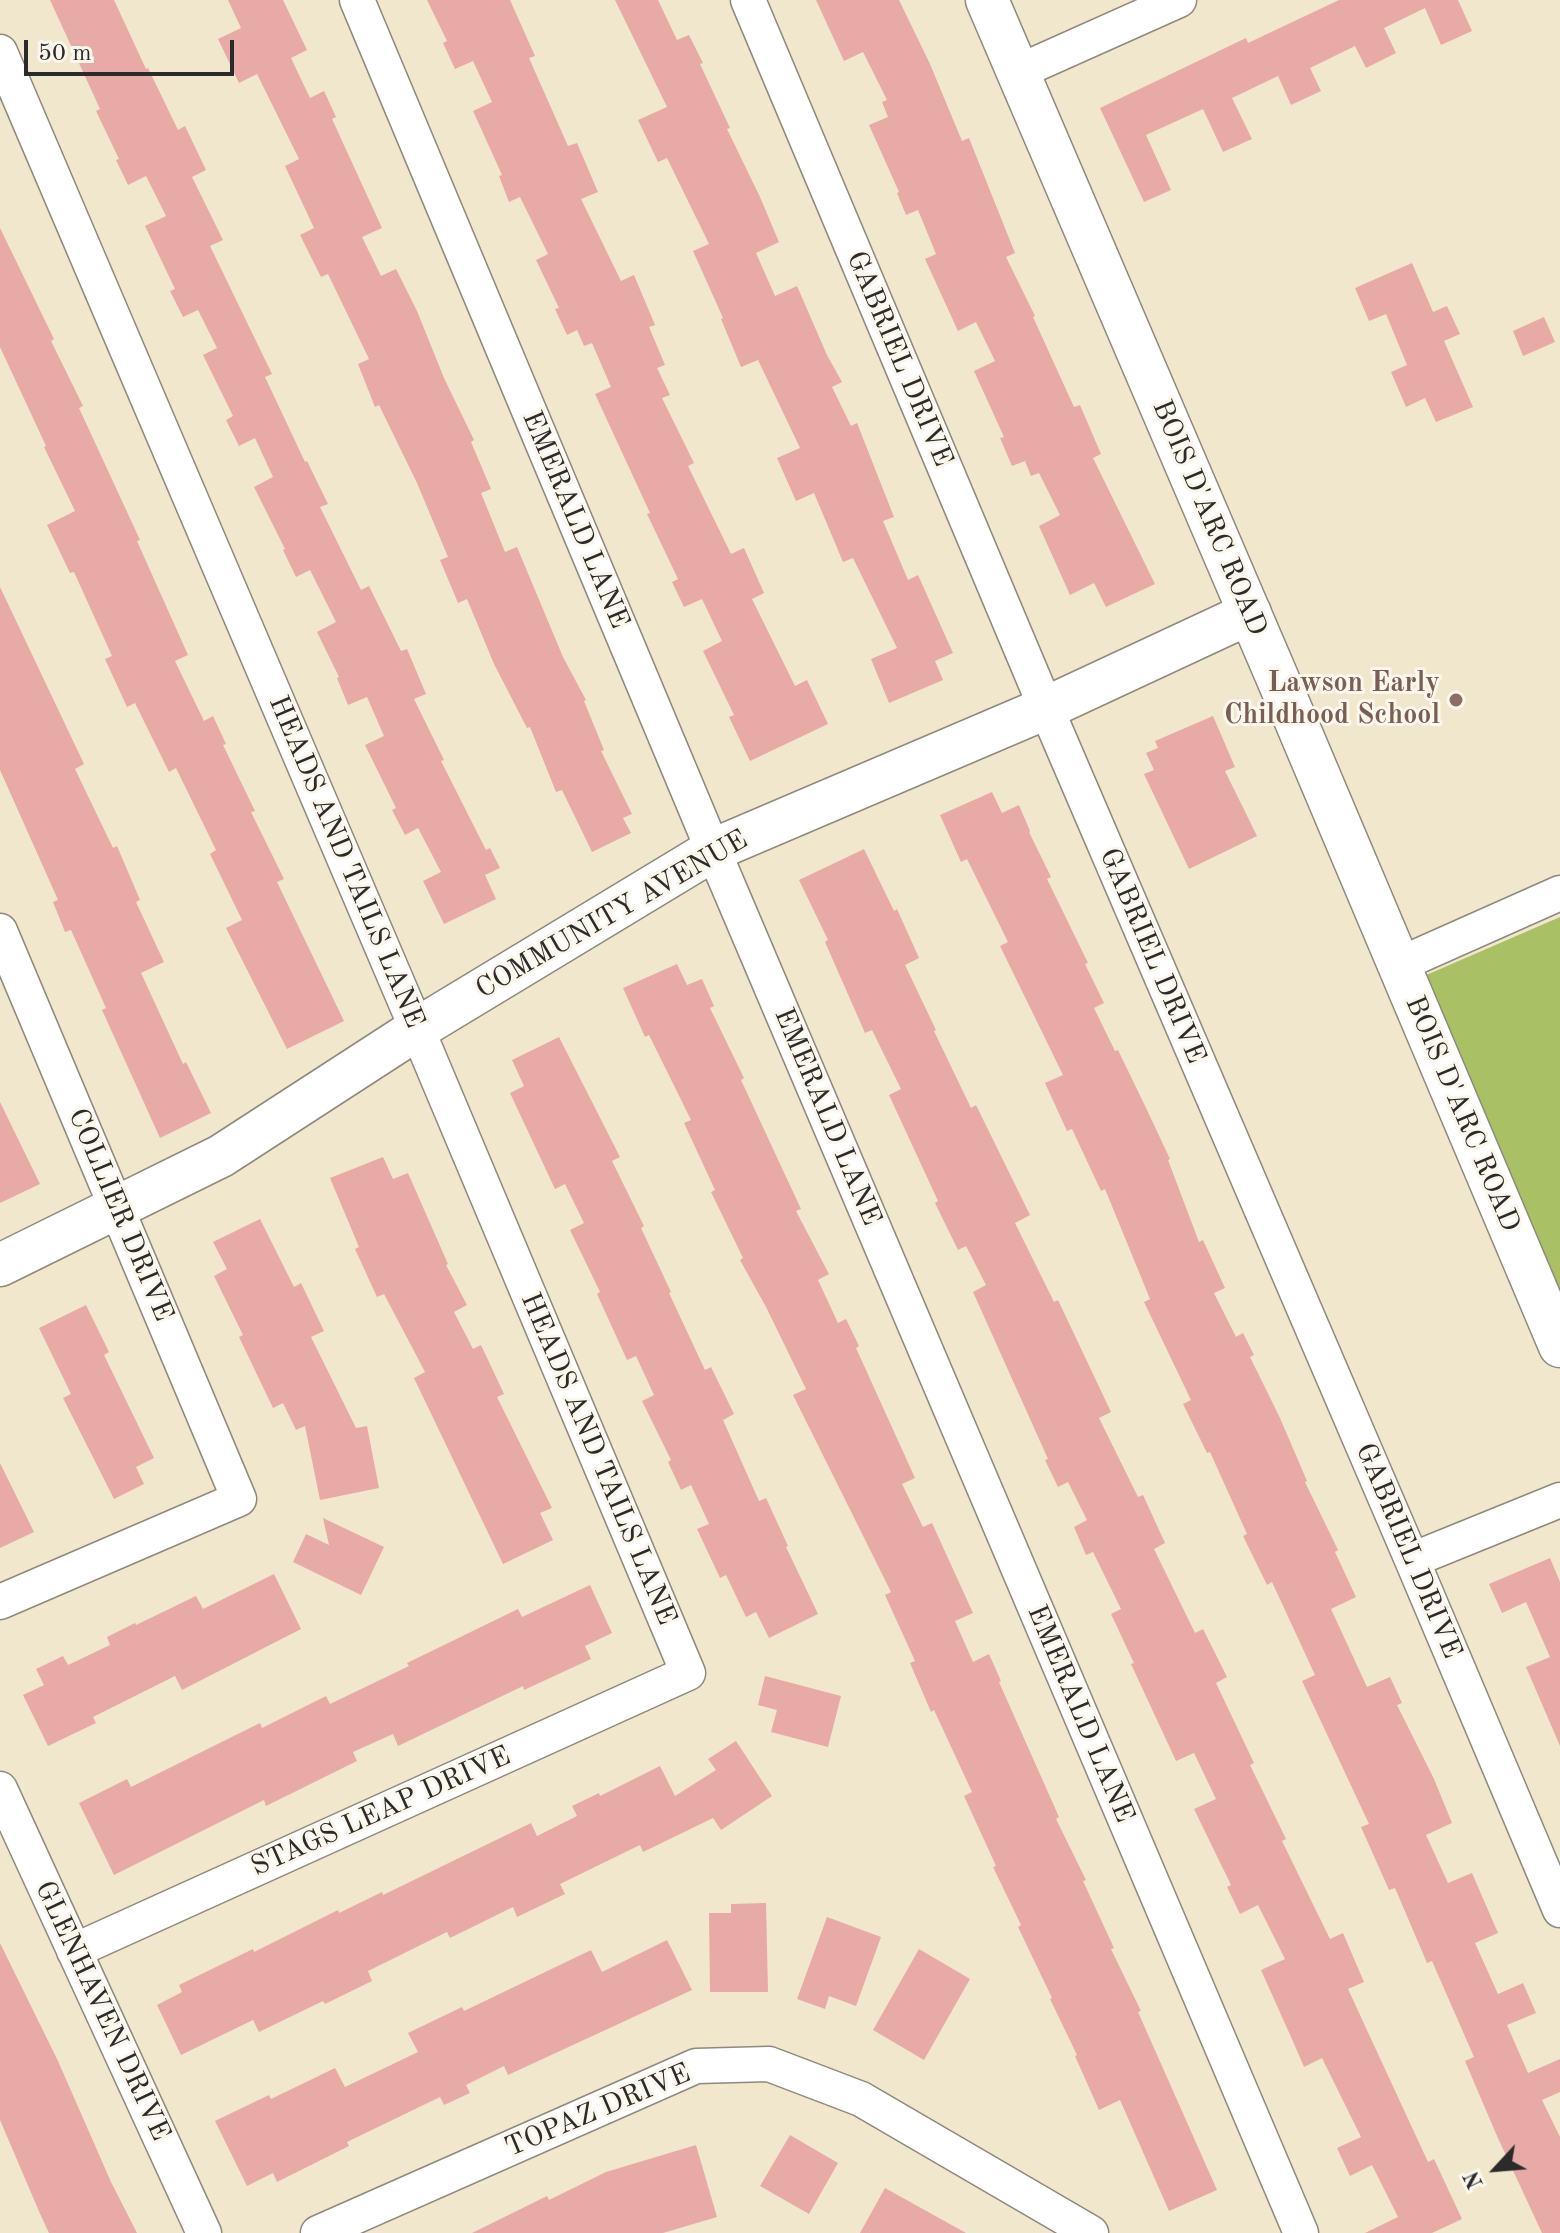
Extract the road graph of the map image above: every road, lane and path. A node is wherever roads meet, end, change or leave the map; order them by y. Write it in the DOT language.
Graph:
graph roads {
  1 [pos="357,0"];
  2 [pos="748,0"];
  3 [pos="987,0"];
  4 [pos="1179,0"];
  5 [pos="0,52"];
  6 [pos="1018,72"];
  7 [pos="1250,613"];
  8 [pos="1046,708"];
  9 [pos="713,850"];
  10 [pos="1560,893"];
  11 [pos="0,931"];
  12 [pos="1398,965"];
  13 [pos="417,1029"];
  14 [pos="118,1207"];
  15 [pos="0,1265"];
  16 [pos="1560,1346"];
  17 [pos="1560,1500"];
  18 [pos="1412,1560"];
  19 [pos="0,1602"];
  20 [pos="688,1673"];
  21 [pos="0,1789"];
  22 [pos="1560,1910"];
  23 [pos="74,1951"];
  24 [pos="204,2233"];
  25 [pos="318,2233"];
  26 [pos="1091,2233"];
  27 [pos="1301,2233"];
  1 -- 9 [label="street, EMERALD LANE"];
  2 -- 8 [label="street, GABRIEL DRIVE"];
  3 -- 6 [label="street, BOIS D'ARC ROAD"];
  4 -- 6 [label="street"];
  5 -- 13 [label="street, HEADS AND TAILS LANE"];
  6 -- 7 [label="street, BOIS D'ARC ROAD"];
  7 -- 8 [label="street, COMMUNITY AVENUE"];
  7 -- 12 [label="street, BOIS D'ARC ROAD"];
  8 -- 9 [label="street, COMMUNITY AVENUE"];
  8 -- 18 [label="street, GABRIEL DRIVE"];
  9 -- 13 [label="street, COMMUNITY AVENUE"];
  9 -- 27 [label="street, EMERALD LANE"];
  10 -- 12 [label="street"];
  11 -- 14 [label="street, COLLIER DRIVE"];
  12 -- 16 [label="street, BOIS D'ARC ROAD"];
  13 -- 14 [label="street, COMMUNITY AVENUE"];
  13 -- 20 [label="street, HEADS AND TAILS LANE"];
  14 -- 15 [label="street, COMMUNITY AVENUE"];
  14 -- 19 [label="street, COLLIER DRIVE"];
  17 -- 18 [label="street"];
  18 -- 22 [label="street, GABRIEL DRIVE"];
  20 -- 23 [label="street, STAGS LEAP DRIVE"];
  21 -- 23 [label="street, GLENHAVEN DRIVE"];
  23 -- 24 [label="street, GLENHAVEN DRIVE"];
  25 -- 26 [label="street, TOPAZ DRIVE"];
}
